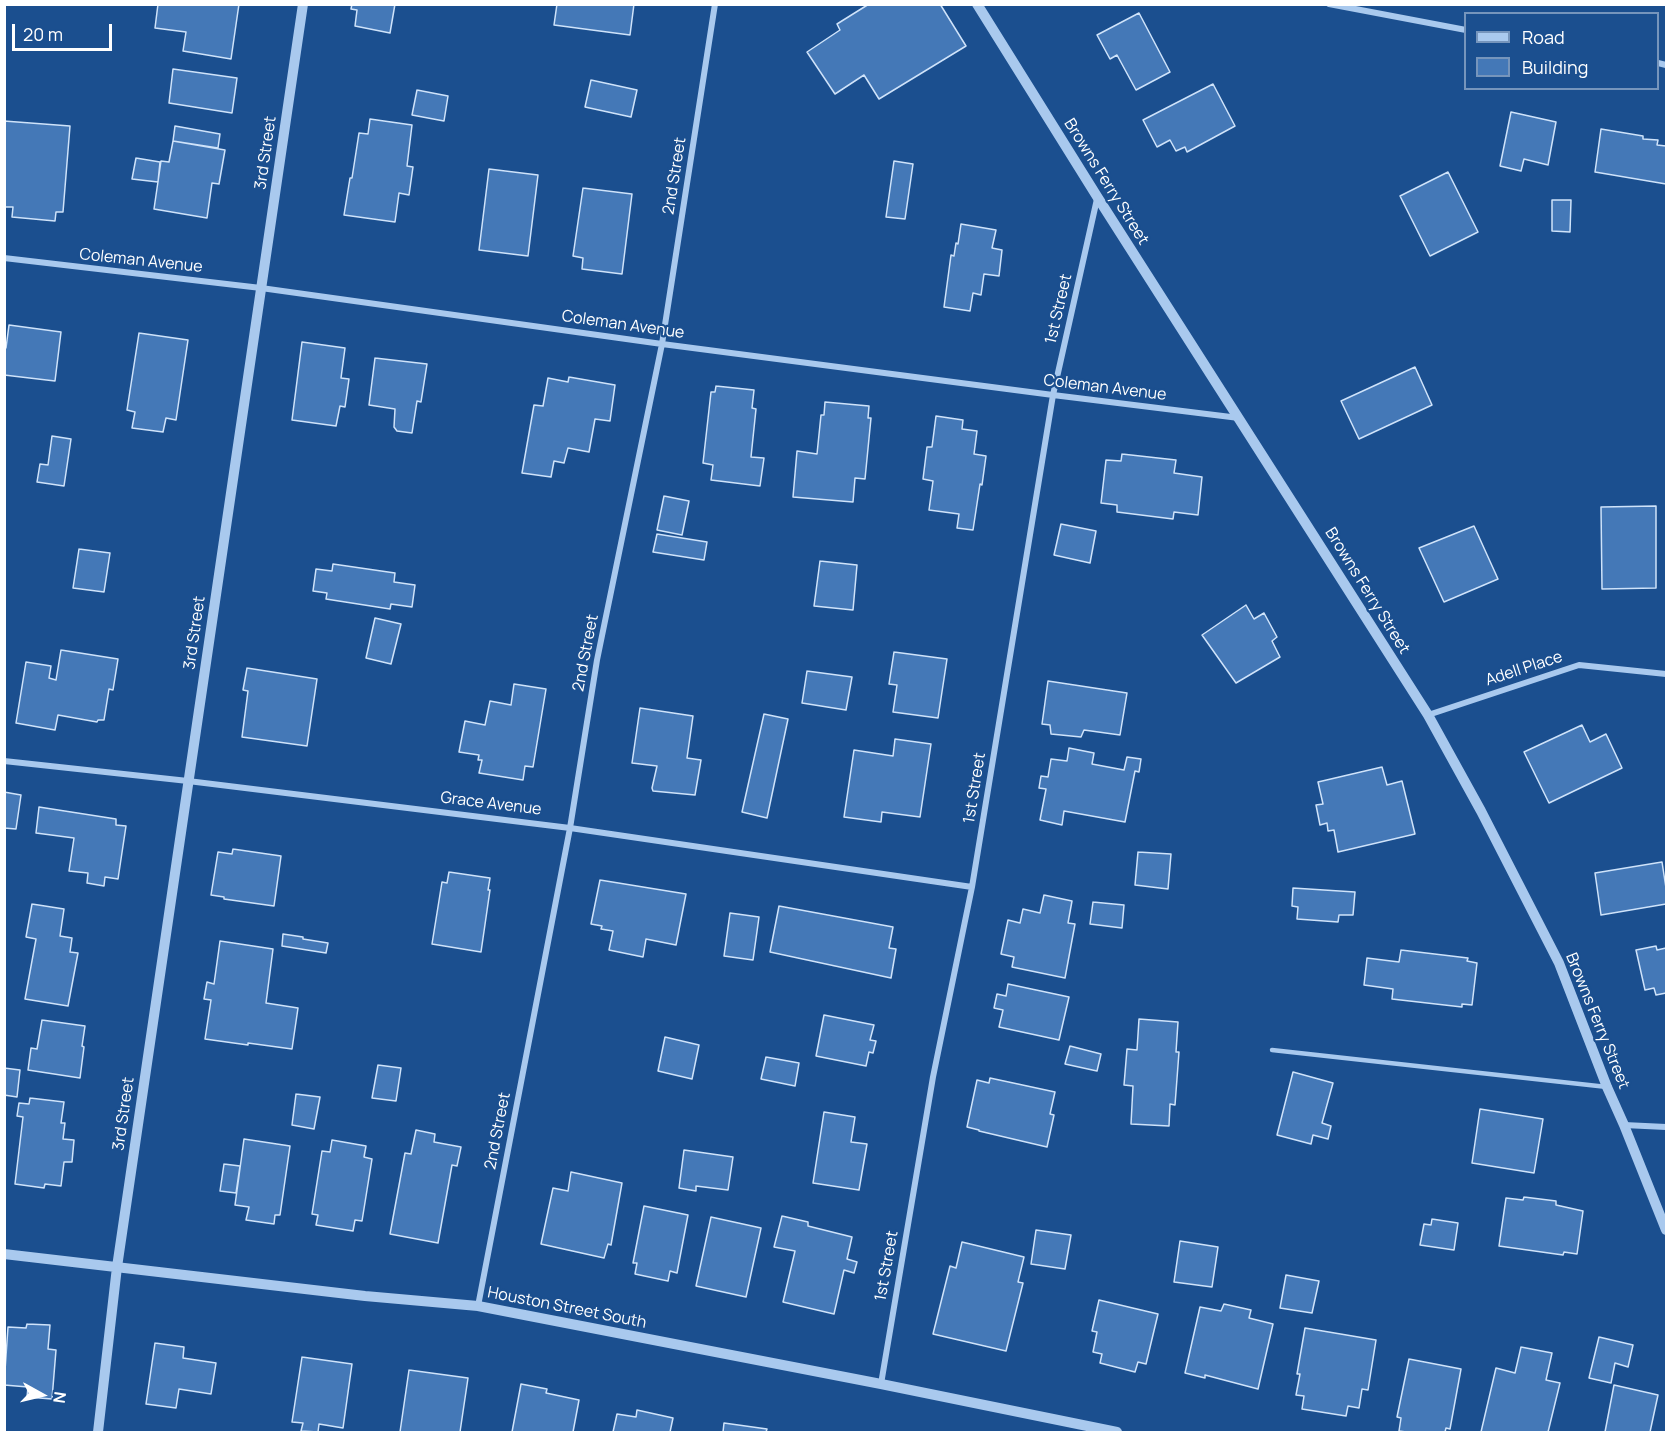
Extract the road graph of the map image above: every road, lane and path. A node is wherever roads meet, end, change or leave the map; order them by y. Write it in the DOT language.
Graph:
graph roads {
  1 [pos="303,4"];
  2 [pos="715,4"];
  3 [pos="976,4"];
  4 [pos="1329,4"];
  5 [pos="1464,30"];
  6 [pos="1098,198"];
  7 [pos="4,258"];
  8 [pos="261,288"];
  9 [pos="662,344"];
  10 [pos="1053,395"];
  11 [pos="1239,418"];
  12 [pos="1666,674"];
  13 [pos="1428,715"];
  14 [pos="4,761"];
  15 [pos="188,781"];
  16 [pos="570,828"];
  17 [pos="972,886"];
  18 [pos="1272,1050"];
  19 [pos="1607,1087"];
  20 [pos="1624,1125"];
  21 [pos="1666,1127"];
  22 [pos="1666,1230"];
  23 [pos="4,1254"];
  24 [pos="117,1267"];
  25 [pos="478,1306"];
  26 [pos="881,1384"];
  27 [pos="98,1432"];
  28 [pos="1117,1432"];
  1 -- 8 [label="street, 3rd Street"];
  2 -- 9 [label="street, 2nd Street"];
  3 -- 6 [label="street, Browns Ferry Street"];
  4 -- 5 [label="street"];
  6 -- 10 [label="street, 1st Street"];
  6 -- 11 [label="street, Browns Ferry Street"];
  7 -- 8 [label="street, Coleman Avenue"];
  8 -- 9 [label="street, Coleman Avenue"];
  8 -- 15 [label="street, 3rd Street"];
  9 -- 10 [label="street, Coleman Avenue"];
  9 -- 16 [label="street, 2nd Street"];
  10 -- 11 [label="street, Coleman Avenue"];
  10 -- 17 [label="street, 1st Street"];
  11 -- 13 [label="street, Browns Ferry Street"];
  12 -- 13 [label="street, Adell Place"];
  13 -- 19 [label="street, Browns Ferry Street"];
  14 -- 15 [label="street, Grace Avenue"];
  15 -- 16 [label="street, Grace Avenue"];
  15 -- 24 [label="street, 3rd Street"];
  16 -- 17 [label="street, Grace Avenue"];
  16 -- 25 [label="street, 2nd Street"];
  17 -- 26 [label="street, 1st Street"];
  18 -- 19 [label="lane"];
  19 -- 20 [label="street, Browns Ferry Street"];
  20 -- 21 [label="street"];
  20 -- 22 [label="street, Browns Ferry Street"];
  23 -- 24 [label="street, Houston Street South"];
  24 -- 25 [label="street, Houston Street South"];
  24 -- 27 [label="street, 3rd Street"];
  25 -- 26 [label="street, Houston Street South"];
  26 -- 28 [label="street, Houston Street South"];
}
